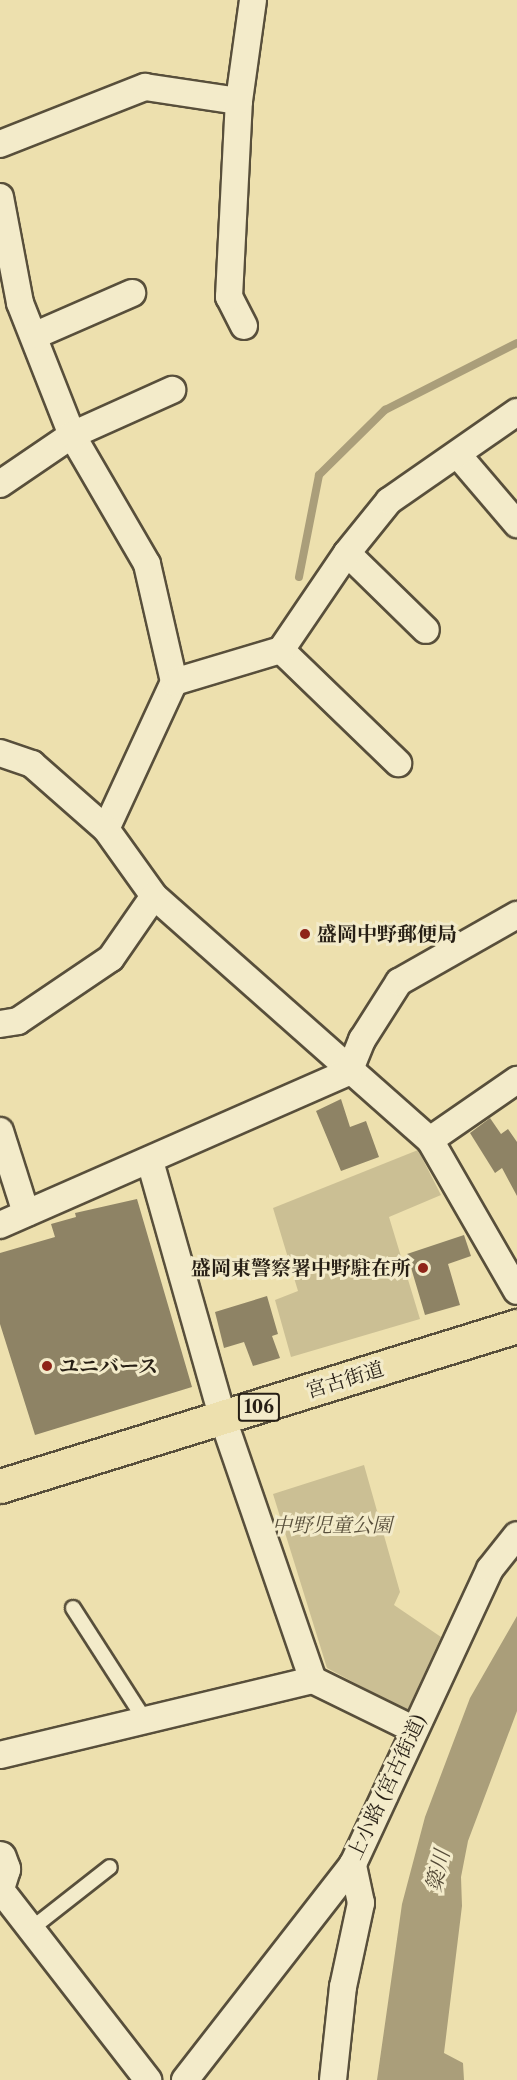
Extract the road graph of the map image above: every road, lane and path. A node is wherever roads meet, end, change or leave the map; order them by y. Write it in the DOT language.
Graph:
graph roads {
  1 [pos="253,0"];
  2 [pos="239,101"];
  3 [pos="0,144"];
  4 [pos="0,196"];
  5 [pos="132,293"];
  6 [pos="244,326"];
  7 [pos="36,335"];
  8 [pos="171,390"];
  9 [pos="517,412"];
  10 [pos="72,435"];
  11 [pos="458,455"];
  12 [pos="0,484"];
  13 [pos="517,524"];
  14 [pos="347,553"];
  15 [pos="426,630"];
  16 [pos="281,650"];
  17 [pos="174,682"];
  18 [pos="0,753"];
  19 [pos="398,763"];
  20 [pos="106,829"];
  21 [pos="154,896"];
  22 [pos="517,915"];
  23 [pos="0,1024"];
  24 [pos="349,1072"];
  25 [pos="517,1080"];
  26 [pos="0,1131"];
  27 [pos="430,1140"];
  28 [pos="150,1161"];
  29 [pos="26,1213"];
  30 [pos="0,1225"];
  31 [pos="517,1291"];
  32 [pos="517,1326"];
  33 [pos="223,1419"];
  34 [pos="0,1486"];
  35 [pos="517,1535"];
  36 [pos="73,1608"];
  37 [pos="312,1680"];
  38 [pos="145,1720"];
  39 [pos="413,1729"];
  40 [pos="0,1755"];
  41 [pos="0,1858"];
  42 [pos="353,1864"];
  43 [pos="110,1867"];
  44 [pos="0,1882"];
  45 [pos="0,1889"];
  46 [pos="31,1929"];
  47 [pos="148,2080"];
  48 [pos="185,2080"];
  49 [pos="333,2080"];
  1 -- 2 [label="street"];
  2 -- 3 [label="street"];
  2 -- 6 [label="street"];
  4 -- 7 [label="street"];
  5 -- 7 [label="street"];
  7 -- 10 [label="street"];
  8 -- 10 [label="street"];
  9 -- 11 [label="street"];
  10 -- 12 [label="street"];
  10 -- 17 [label="street"];
  11 -- 13 [label="street"];
  11 -- 14 [label="street"];
  14 -- 15 [label="street"];
  14 -- 16 [label="street"];
  16 -- 17 [label="street"];
  16 -- 19 [label="street"];
  17 -- 20 [label="street"];
  18 -- 20 [label="street"];
  20 -- 21 [label="street"];
  21 -- 23 [label="street"];
  21 -- 24 [label="street"];
  22 -- 24 [label="street"];
  24 -- 27 [label="street"];
  24 -- 28 [label="street"];
  25 -- 27 [label="street"];
  26 -- 29 [label="street"];
  27 -- 31 [label="street"];
  28 -- 29 [label="street"];
  28 -- 33 [label="street"];
  29 -- 30 [label="street"];
  32 -- 33 [label="highway, 宮古街道 / 106"];
  33 -- 34 [label="highway, 宮古街道 / 106"];
  33 -- 37 [label="street"];
  35 -- 39 [label="street, 上小路 (宮古街道)"];
  36 -- 38 [label="lane"];
  37 -- 38 [label="street"];
  37 -- 39 [label="street"];
  38 -- 40 [label="street"];
  39 -- 42 [label="street, 上小路 (宮古街道)"];
  41 -- 44 [label="street"];
  42 -- 48 [label="street, 上小路 (宮古街道)"];
  42 -- 49 [label="street"];
  43 -- 46 [label="lane"];
  45 -- 46 [label="street"];
  46 -- 47 [label="street"];
}
